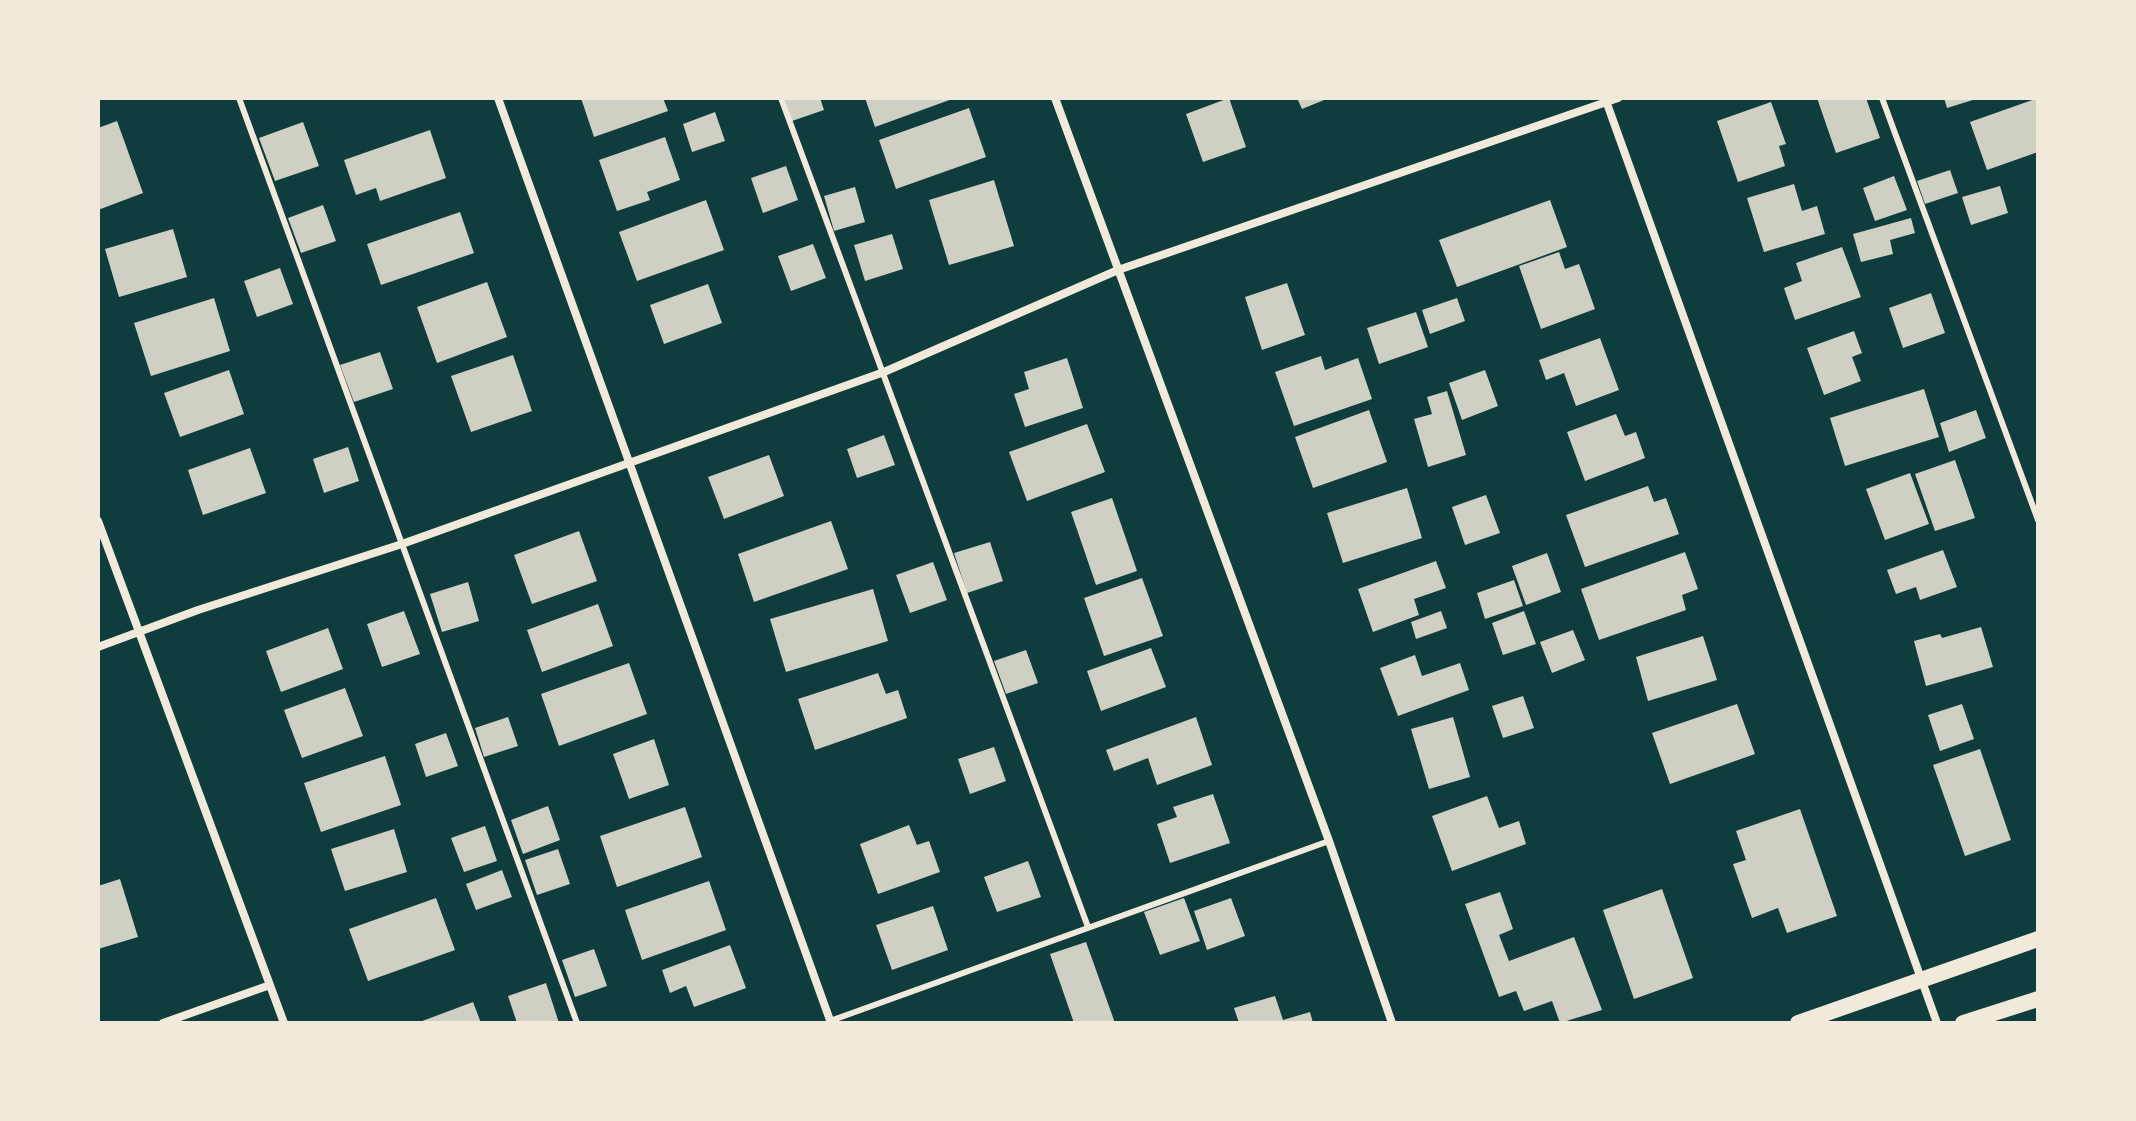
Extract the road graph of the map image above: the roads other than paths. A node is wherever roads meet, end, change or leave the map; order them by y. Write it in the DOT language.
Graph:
graph roads {
  1 [pos="239,98"];
  2 [pos="498,98"];
  3 [pos="781,98"];
  4 [pos="1055,98"];
  5 [pos="1618,98"];
  6 [pos="1882,98"];
  7 [pos="1606,100"];
  8 [pos="1118,270"];
  9 [pos="884,372"];
  10 [pos="629,464"];
  11 [pos="2038,520"];
  12 [pos="98,521"];
  13 [pos="402,544"];
  14 [pos="140,632"];
  15 [pos="98,647"];
  16 [pos="1329,841"];
  17 [pos="1088,927"];
  18 [pos="2038,939"];
  19 [pos="1920,979"];
  20 [pos="270,985"];
  21 [pos="2038,999"];
  22 [pos="831,1022"];
  23 [pos="163,1023"];
  24 [pos="284,1023"];
  25 [pos="577,1023"];
  26 [pos="1392,1023"];
  27 [pos="1798,1023"];
  28 [pos="1937,1023"];
  29 [pos="1963,1023"];
  1 -- 13 [label="lane"];
  2 -- 10 [label="street"];
  3 -- 9 [label="lane"];
  4 -- 8 [label="street"];
  5 -- 7 [label="street"];
  6 -- 11 [label="lane"];
  7 -- 8 [label="street"];
  7 -- 19 [label="street"];
  8 -- 9 [label="street"];
  8 -- 16 [label="street"];
  9 -- 10 [label="street"];
  9 -- 17 [label="lane"];
  10 -- 13 [label="street"];
  10 -- 22 [label="street"];
  12 -- 14 [label="street"];
  13 -- 14 [label="street"];
  13 -- 25 [label="lane"];
  14 -- 15 [label="street"];
  14 -- 20 [label="street"];
  16 -- 17 [label="lane"];
  16 -- 26 [label="street"];
  17 -- 22 [label="lane"];
  18 -- 19 [label="main road"];
  19 -- 27 [label="main road"];
  19 -- 28 [label="street"];
  20 -- 23 [label="street"];
  20 -- 24 [label="street"];
  21 -- 29 [label="main road"];
}
